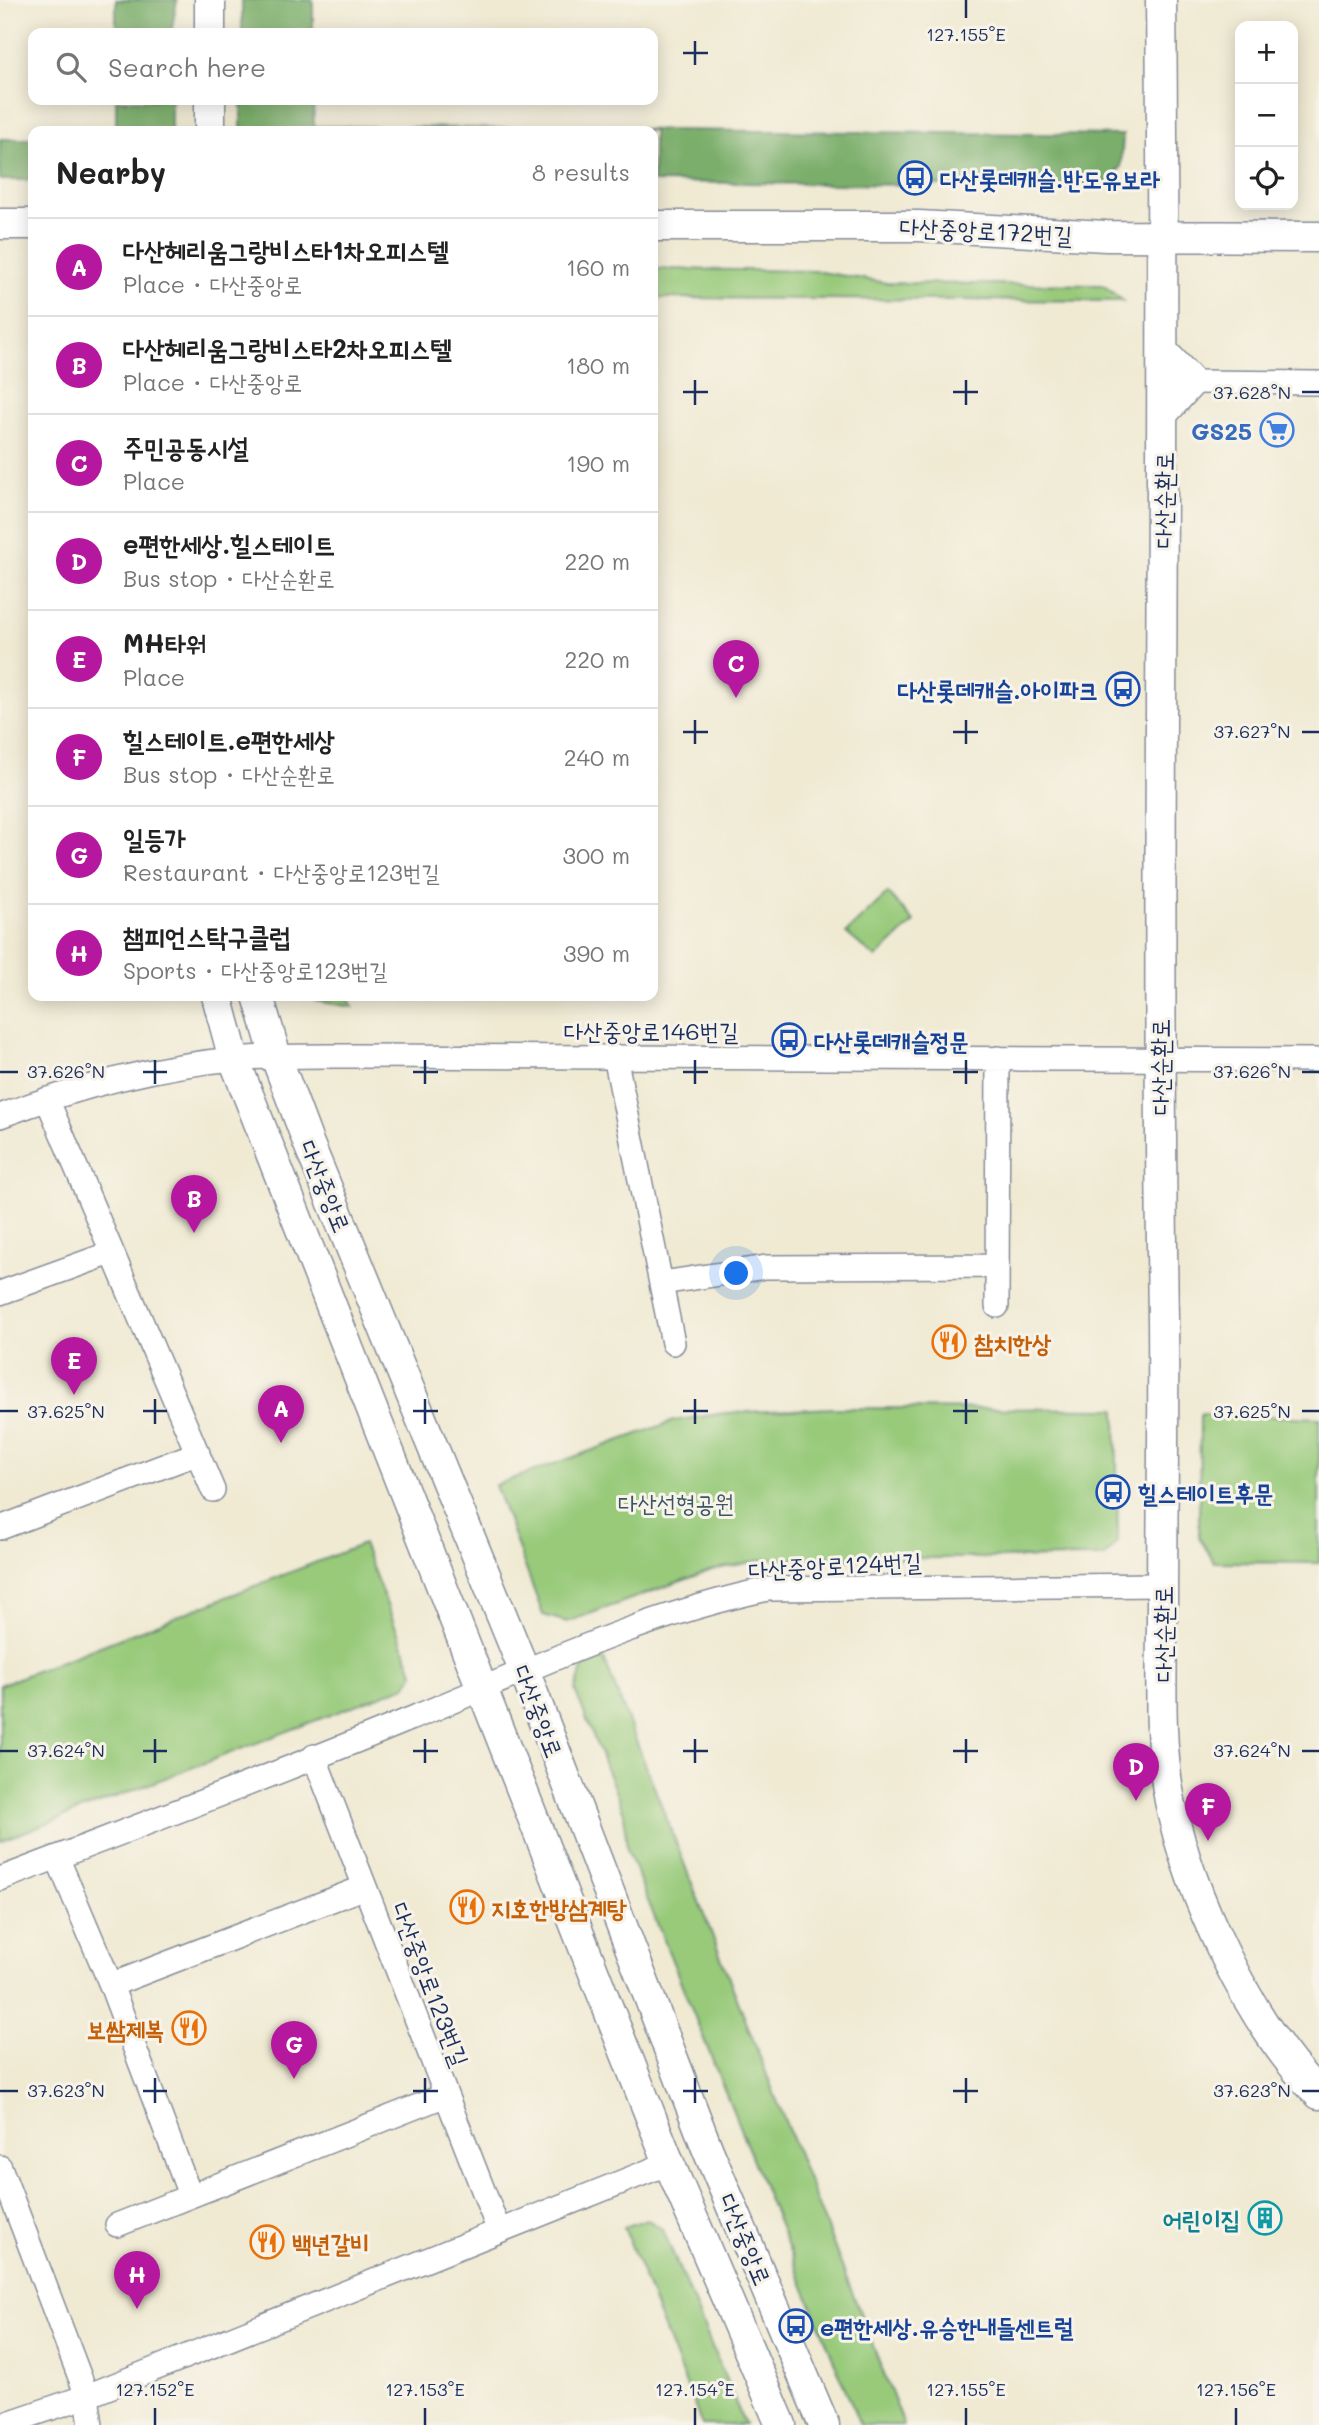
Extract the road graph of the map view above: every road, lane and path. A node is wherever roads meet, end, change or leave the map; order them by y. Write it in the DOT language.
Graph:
graph roads {
  1 [pos="210,0"];
  2 [pos="1161,0"];
  3 [pos="210,28"];
  4 [pos="210,105"];
  5 [pos="210,126"];
  6 [pos="0,224"];
  7 [pos="28,224"];
  8 [pos="658,226"];
  9 [pos="1164,235"];
  10 [pos="1319,237"];
  11 [pos="1164,353"];
  12 [pos="1191,382"];
  13 [pos="1319,383"];
  14 [pos="1164,412"];
  15 [pos="217,1001"];
  16 [pos="259,1001"];
  17 [pos="615,1056"];
  18 [pos="276,1057"];
  19 [pos="998,1058"];
  20 [pos="234,1059"];
  21 [pos="1159,1059"];
  22 [pos="1319,1060"];
  23 [pos="47,1099"];
  24 [pos="0,1116"];
  25 [pos="111,1253"];
  26 [pos="996,1266"];
  27 [pos="663,1283"];
  28 [pos="0,1293"];
  29 [pos="997,1306"];
  30 [pos="673,1343"];
  31 [pos="198,1453"];
  32 [pos="214,1490"];
  33 [pos="0,1528"];
  34 [pos="1162,1585"];
  35 [pos="524,1670"];
  36 [pos="484,1688"];
  37 [pos="314,1756"];
  38 [pos="57,1857"];
  39 [pos="0,1879"];
  40 [pos="365,1887"];
  41 [pos="111,1985"];
  42 [pos="1319,2094"];
  43 [pos="446,2095"];
  44 [pos="707,2148"];
  45 [pos="669,2163"];
  46 [pos="0,2167"];
  47 [pos="190,2195"];
  48 [pos="117,2225"];
  49 [pos="499,2231"];
  50 [pos="87,2396"];
  51 [pos="2,2425"];
  52 [pos="92,2425"];
  53 [pos="781,2425"];
  54 [pos="824,2425"];
  1 -- 3 [label="street"];
  2 -- 9 [label="street, 다산순환로"];
  4 -- 5 [label="street"];
  6 -- 7 [label="street"];
  8 -- 9 [label="street, 다산중앙로172번길"];
  9 -- 10 [label="street, 다산중앙로172번길"];
  9 -- 11 [label="street, 다산순환로"];
  11 -- 12 [label="street"];
  11 -- 14 [label="street, 다산순환로"];
  12 -- 13 [label="street"];
  12 -- 14 [label="street"];
  14 -- 21 [label="street, 다산순환로"];
  15 -- 20 [label="street, 다산중앙로"];
  16 -- 18 [label="street, 다산중앙로"];
  17 -- 18 [label="street, 다산중앙로146번길"];
  17 -- 19 [label="street, 다산중앙로146번길"];
  17 -- 27 [label="street"];
  18 -- 20 [label="street, 다산중앙로146번길"];
  18 -- 35 [label="street, 다산중앙로"];
  19 -- 21 [label="street, 다산중앙로146번길"];
  19 -- 26 [label="street"];
  20 -- 23 [label="street, 다산중앙로146번길"];
  20 -- 36 [label="street, 다산중앙로"];
  21 -- 22 [label="street, 다산중앙로146번길"];
  21 -- 34 [label="street, 다산순환로"];
  23 -- 24 [label="street, 다산중앙로146번길"];
  23 -- 25 [label="street"];
  25 -- 28 [label="street"];
  25 -- 31 [label="street"];
  26 -- 27 [label="street"];
  26 -- 29 [label="street"];
  27 -- 30 [label="street"];
  31 -- 32 [label="street"];
  31 -- 33 [label="street"];
  34 -- 35 [label="street, 다산중앙로124번길"];
  34 -- 42 [label="street, 다산순환로"];
  35 -- 36 [label="street"];
  35 -- 44 [label="street, 다산중앙로"];
  36 -- 37 [label="street"];
  36 -- 45 [label="street, 다산중앙로"];
  37 -- 38 [label="street"];
  37 -- 40 [label="street, 다산중앙로123번길"];
  38 -- 39 [label="street"];
  38 -- 41 [label="street"];
  40 -- 41 [label="street"];
  40 -- 43 [label="street, 다산중앙로123번길"];
  41 -- 47 [label="street"];
  43 -- 47 [label="street"];
  43 -- 49 [label="street, 다산중앙로123번길"];
  44 -- 45 [label="street"];
  44 -- 54 [label="street, 다산중앙로"];
  45 -- 49 [label="street"];
  45 -- 53 [label="street, 다산중앙로"];
  46 -- 50 [label="street"];
  47 -- 48 [label="street"];
  49 -- 50 [label="street"];
  50 -- 51 [label="street"];
  50 -- 52 [label="street"];
}
